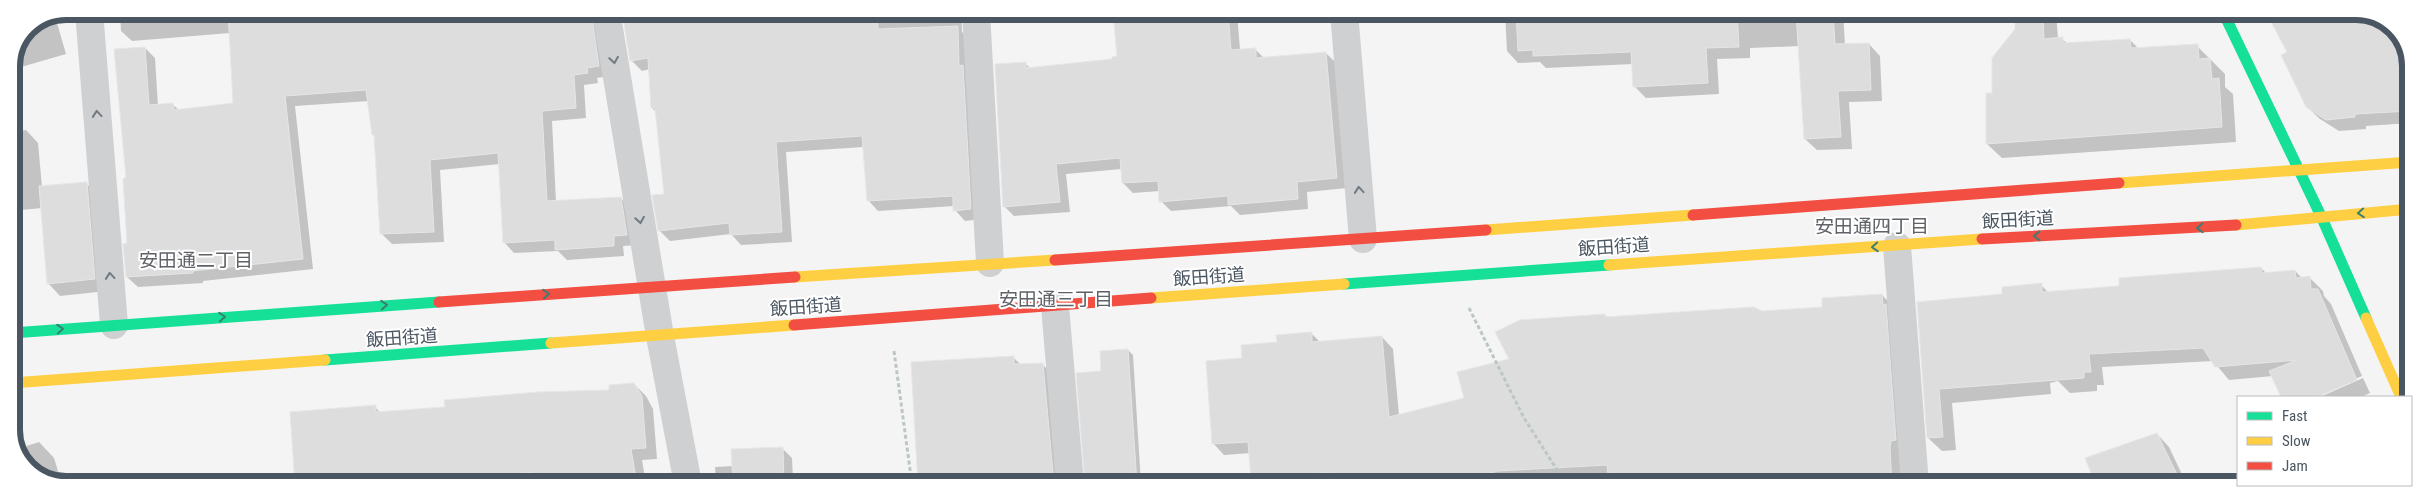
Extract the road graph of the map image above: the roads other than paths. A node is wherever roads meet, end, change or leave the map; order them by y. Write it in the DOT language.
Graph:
graph roads {
  1 [pos="90,20"];
  2 [pos="607,20"];
  3 [pos="976,20"];
  4 [pos="1345,20"];
  5 [pos="2227,20"];
  6 [pos="2402,163"];
  7 [pos="2298,170"];
  8 [pos="2402,210"];
  9 [pos="2321,216"];
  10 [pos="1363,239"];
  11 [pos="1897,246"];
  12 [pos="990,262"];
  13 [pos="651,286"];
  14 [pos="1056,306"];
  15 [pos="114,325"];
  16 [pos="20,332"];
  17 [pos="660,336"];
  18 [pos="20,381"];
  19 [pos="2401,396"];
  20 [pos="686,476"];
  21 [pos="1069,476"];
  22 [pos="1914,476"];
  15 -- 1 [label="street, one-way"];
  2 -- 13 [label="street, one-way"];
  3 -- 12 [label="street"];
  10 -- 4 [label="street, one-way"];
  5 -- 7 [label="main road"];
  6 -- 7 [label="main road, 飯田街道"];
  7 -- 9 [label="main road"];
  7 -- 10 [label="main road, 飯田街道"];
  8 -- 9 [label="main road, 飯田街道, one-way"];
  9 -- 11 [label="main road, 飯田街道, one-way"];
  9 -- 19 [label="main road"];
  10 -- 12 [label="main road, 飯田街道"];
  11 -- 14 [label="main road, 飯田街道, one-way"];
  11 -- 22 [label="street"];
  12 -- 13 [label="main road, 飯田街道"];
  15 -- 13 [label="main road, 飯田街道, one-way"];
  13 -- 17 [label="street"];
  14 -- 17 [label="main road, 飯田街道"];
  14 -- 21 [label="street"];
  16 -- 15 [label="main road, 飯田街道, one-way"];
  17 -- 18 [label="main road, 飯田街道"];
  17 -- 20 [label="street"];
}
